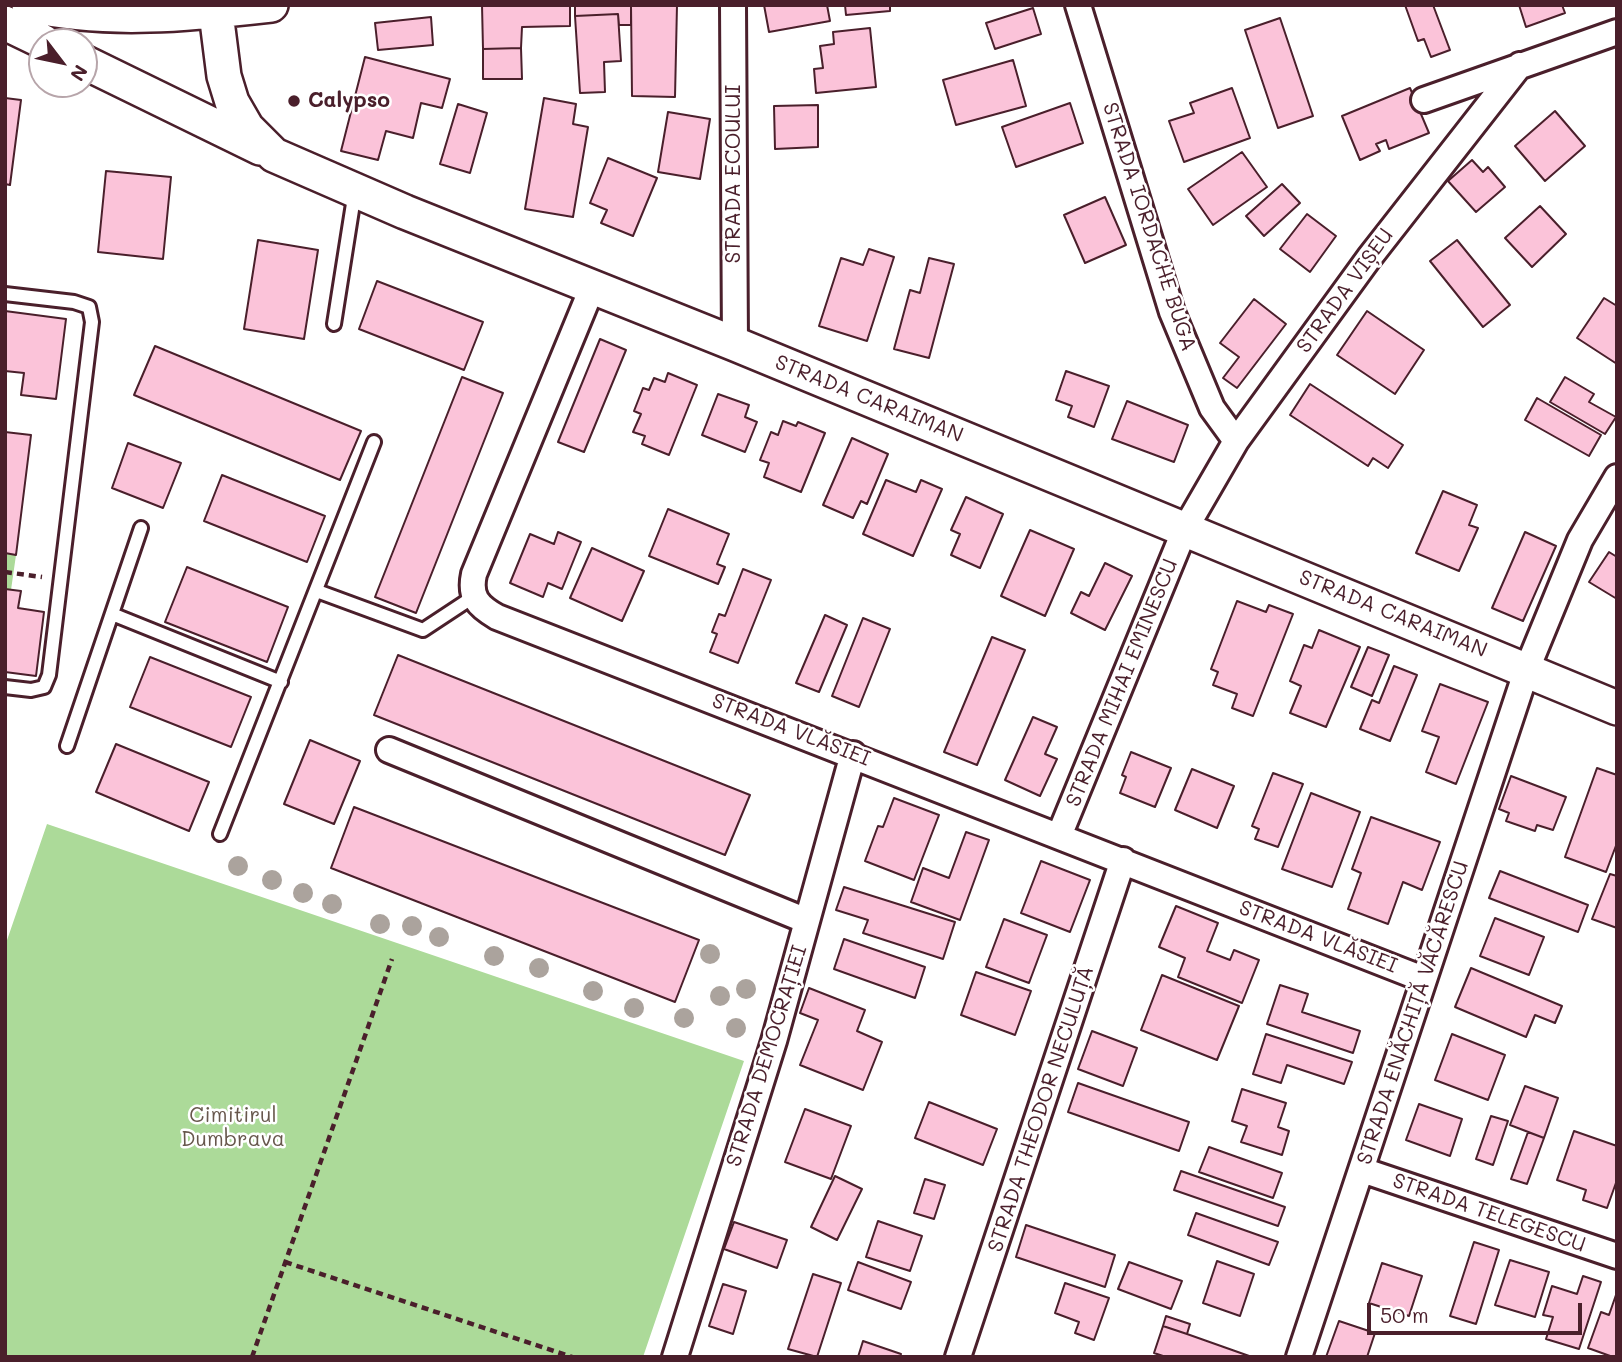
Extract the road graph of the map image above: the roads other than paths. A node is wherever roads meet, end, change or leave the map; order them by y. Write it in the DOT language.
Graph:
graph roads {
  1 [pos="29,5"];
  2 [pos="271,5"];
  3 [pos="733,5"];
  4 [pos="1078,5"];
  5 [pos="215,8"];
  6 [pos="5,23"];
  7 [pos="1617,32"];
  8 [pos="28,34"];
  9 [pos="1520,65"];
  10 [pos="98,69"];
  11 [pos="1424,100"];
  12 [pos="274,155"];
  13 [pos="355,190"];
  14 [pos="592,288"];
  15 [pos="5,293"];
  16 [pos="334,324"];
  17 [pos="736,344"];
  18 [pos="1237,441"];
  19 [pos="374,442"];
  20 [pos="1617,477"];
  21 [pos="141,528"];
  22 [pos="1185,529"];
  23 [pos="317,592"];
  24 [pos="473,597"];
  25 [pos="112,614"];
  26 [pos="1527,669"];
  27 [pos="281,682"];
  28 [pos="5,687"];
  29 [pos="1617,708"];
  30 [pos="67,746"];
  31 [pos="389,750"];
  32 [pos="853,754"];
  33 [pos="220,834"];
  34 [pos="1059,836"];
  35 [pos="1123,860"];
  36 [pos="807,921"];
  37 [pos="1423,979"];
  38 [pos="1362,1170"];
  39 [pos="1617,1256"];
  40 [pos="675,1357"];
  41 [pos="958,1357"];
  42 [pos="1299,1357"];
  1 -- 5 [label="main road"];
  2 -- 5 [label="main road"];
  3 -- 17 [label="street, STRADA ECOULUI"];
  4 -- 18 [label="street, STRADA IORDACHE BUGA"];
  5 -- 12 [label="main road, STRADA CARAIMAN"];
  6 -- 8 [label="main road"];
  7 -- 9 [label="street"];
  9 -- 11 [label="street"];
  9 -- 18 [label="street, STRADA VIȘEU"];
  10 -- 12 [label="main road"];
  12 -- 13 [label="main road, STRADA CARAIMAN"];
  13 -- 14 [label="main road, STRADA CARAIMAN"];
  13 -- 16 [label="lane"];
  14 -- 17 [label="main road, STRADA CARAIMAN"];
  14 -- 24 [label="street"];
  15 -- 28 [label="lane"];
  17 -- 22 [label="main road, STRADA CARAIMAN"];
  18 -- 22 [label="street, STRADA VIȘEU"];
  19 -- 23 [label="lane"];
  20 -- 26 [label="street, STRADA ENĂCHIȚĂ VĂCĂRESCU"];
  21 -- 25 [label="lane"];
  22 -- 26 [label="main road, STRADA CARAIMAN"];
  22 -- 34 [label="street, STRADA MIHAI EMINESCU"];
  23 -- 24 [label="lane"];
  23 -- 27 [label="lane"];
  24 -- 32 [label="street, STRADA VLĂSIEI"];
  25 -- 27 [label="lane"];
  25 -- 30 [label="lane"];
  26 -- 29 [label="main road, STRADA CARAIMAN"];
  26 -- 37 [label="street, STRADA ENĂCHIȚĂ VĂCĂRESCU"];
  27 -- 33 [label="lane"];
  31 -- 36 [label="street"];
  32 -- 34 [label="street, STRADA VLĂSIEI"];
  32 -- 36 [label="street, STRADA DEMOCRAȚIEI"];
  34 -- 35 [label="street, STRADA VLĂSIEI"];
  35 -- 37 [label="street, STRADA VLĂSIEI"];
  35 -- 41 [label="street, STRADA THEODOR NECULUȚĂ"];
  36 -- 40 [label="street, STRADA DEMOCRAȚIEI"];
  37 -- 38 [label="street, STRADA ENĂCHIȚĂ VĂCĂRESCU"];
  38 -- 39 [label="street, STRADA TELEGESCU"];
  38 -- 42 [label="street, STRADA ENĂCHIȚĂ VĂCĂRESCU"];
}
